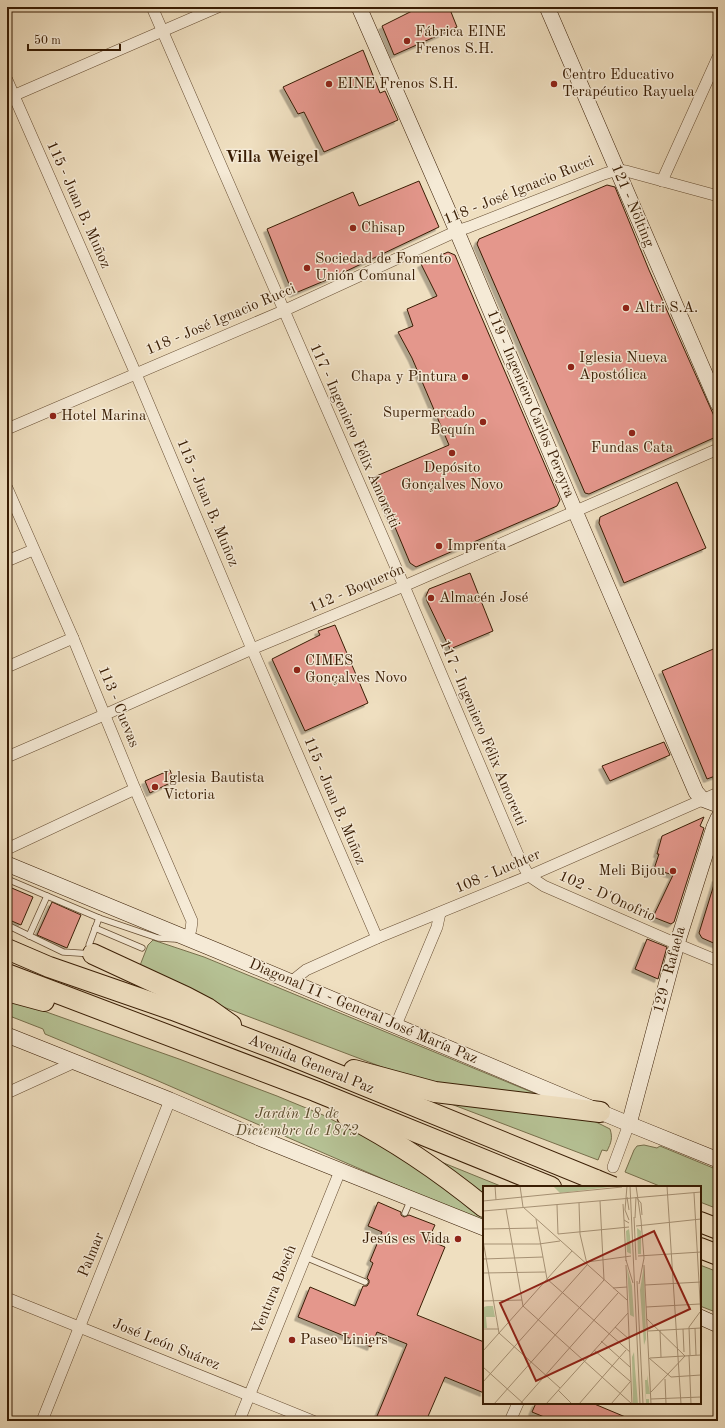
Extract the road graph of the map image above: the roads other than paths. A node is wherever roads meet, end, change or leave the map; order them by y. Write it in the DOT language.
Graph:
graph roads {
  1 [pos="152,7"];
  2 [pos="218,7"];
  3 [pos="359,7"];
  4 [pos="547,7"];
  5 [pos="162,31"];
  6 [pos="718,57"];
  7 [pos="7,80"];
  8 [pos="10,96"];
  9 [pos="617,170"];
  10 [pos="662,180"];
  11 [pos="718,196"];
  12 [pos="457,231"];
  13 [pos="283,311"];
  14 [pos="136,374"];
  15 [pos="718,404"];
  16 [pos="7,429"];
  17 [pos="718,449"];
  18 [pos="7,488"];
  19 [pos="575,511"];
  20 [pos="33,550"];
  21 [pos="7,561"];
  22 [pos="404,586"];
  23 [pos="73,638"];
  24 [pos="252,649"];
  25 [pos="7,667"];
  26 [pos="104,715"];
  27 [pos="7,757"];
  28 [pos="135,789"];
  29 [pos="718,793"];
  30 [pos="702,800"];
  31 [pos="718,805"];
  32 [pos="718,818"];
  33 [pos="7,849"];
  34 [pos="7,864"];
  35 [pos="529,876"];
  36 [pos="7,879"];
  37 [pos="47,896"];
  38 [pos="440,913"];
  39 [pos="99,918"];
  40 [pos="7,925"];
  41 [pos="95,928"];
  42 [pos="29,936"];
  43 [pos="377,938"];
  44 [pos="188,939"];
  45 [pos="677,944"];
  46 [pos="142,948"];
  47 [pos="7,949"];
  48 [pos="93,954"];
  49 [pos="718,960"];
  50 [pos="7,974"];
  51 [pos="291,982"];
  52 [pos="7,991"];
  53 [pos="396,1025"];
  54 [pos="141,1026"];
  55 [pos="7,1035"];
  56 [pos="256,1042"];
  57 [pos="275,1049"];
  58 [pos="75,1062"];
  59 [pos="249,1066"];
  60 [pos="7,1093"];
  61 [pos="170,1100"];
  62 [pos="600,1112"];
  63 [pos="629,1124"];
  64 [pos="718,1160"];
  65 [pos="613,1167"];
  66 [pos="340,1171"];
  67 [pos="604,1183"];
  68 [pos="549,1186"];
  69 [pos="411,1199"];
  70 [pos="483,1206"];
  71 [pos="405,1213"];
  72 [pos="701,1222"];
  73 [pos="483,1228"];
  74 [pos="718,1229"];
  75 [pos="701,1248"];
  76 [pos="718,1255"];
  77 [pos="305,1257"];
  78 [pos="365,1282"];
  79 [pos="7,1298"];
  80 [pos="701,1317"];
  81 [pos="718,1325"];
  82 [pos="80,1327"];
  83 [pos="249,1395"];
  84 [pos="518,1404"];
  85 [pos="42,1421"];
  86 [pos="239,1421"];
  87 [pos="313,1421"];
  88 [pos="510,1421"];
  1 -- 5 [label="street, 117 - Ingeniero Félix Amoretti"];
  2 -- 5 [label="street"];
  3 -- 12 [label="street, 119 - Ingeniero Carlos Pereyra"];
  4 -- 9 [label="street, 121 - Nölting"];
  5 -- 8 [label="street"];
  5 -- 13 [label="street, 117 - Ingeniero Félix Amoretti"];
  6 -- 10 [label="street"];
  7 -- 8 [label="street, 115 - Juan B. Muñoz"];
  8 -- 14 [label="street, 115 - Juan B. Muñoz"];
  9 -- 10 [label="street, 118 - José Ignacio Rucci"];
  9 -- 12 [label="street, 118 - José Ignacio Rucci"];
  9 -- 15 [label="street, 121 - Nölting"];
  10 -- 11 [label="street, 118 - José Ignacio Rucci"];
  12 -- 13 [label="street, 118 - José Ignacio Rucci"];
  12 -- 19 [label="street, 119 - Ingeniero Carlos Pereyra"];
  13 -- 14 [label="street, 118 - José Ignacio Rucci"];
  13 -- 22 [label="street, 117 - Ingeniero Félix Amoretti"];
  14 -- 16 [label="street, 118 - José Ignacio Rucci"];
  14 -- 24 [label="street, 115 - Juan B. Muñoz"];
  17 -- 19 [label="street, 112 - Boquerón"];
  18 -- 20 [label="street, 113 - Cuevas"];
  19 -- 22 [label="street, 112 - Boquerón"];
  19 -- 30 [label="street, 119 - Ingeniero Carlos Pereyra"];
  20 -- 21 [label="street"];
  20 -- 23 [label="street, 113 - Cuevas"];
  22 -- 24 [label="street, 112 - Boquerón"];
  22 -- 35 [label="street, 117 - Ingeniero Félix Amoretti"];
  23 -- 25 [label="street"];
  23 -- 26 [label="street, 113 - Cuevas"];
  24 -- 26 [label="street, 112 - Boquerón"];
  24 -- 43 [label="street, 115 - Juan B. Muñoz"];
  26 -- 27 [label="street, 112 - Boquerón"];
  26 -- 28 [label="street, 113 - Cuevas"];
  28 -- 33 [label="street"];
  28 -- 44 [label="street, 113 - Cuevas"];
  29 -- 30 [label="street, 108 - Luchter"];
  30 -- 31 [label="street"];
  30 -- 35 [label="street, 108 - Luchter"];
  32 -- 45 [label="street, 129 - Rafaela"];
  34 -- 44 [label="street, Diagonal 11 - General José María Paz"];
  35 -- 38 [label="street, 108 - Luchter"];
  35 -- 45 [label="street, 102 - D'Onofrio"];
  36 -- 37 [label="lane"];
  37 -- 39 [label="lane"];
  37 -- 42 [label="lane"];
  38 -- 43 [label="street, 108 - Luchter"];
  38 -- 53 [label="street"];
  39 -- 41 [label="lane"];
  39 -- 44 [label="lane"];
  40 -- 42 [label="lane"];
  41 -- 46 [label="lane"];
  41 -- 48 [label="lane"];
  42 -- 48 [label="lane"];
  43 -- 51 [label="street, 108 - Luchter"];
  44 -- 51 [label="street, Diagonal 11 - General José María Paz"];
  45 -- 49 [label="street, 102 - D'Onofrio"];
  45 -- 63 [label="street, 129 - Rafaela"];
  47 -- 56 [label="highway, Avenida General Paz"];
  48 -- 56 [label="highway"];
  50 -- 54 [label="highway, Avenida General Paz"];
  51 -- 53 [label="street, Diagonal 11 - General José María Paz"];
  52 -- 54 [label="highway"];
  53 -- 62 [label="street, Diagonal 11 - General José María Paz"];
  54 -- 59 [label="highway, Avenida General Paz"];
  55 -- 58 [label="street"];
  56 -- 57 [label="highway, Avenida General Paz"];
  57 -- 62 [label="highway"];
  57 -- 67 [label="highway, Avenida General Paz"];
  58 -- 60 [label="street"];
  58 -- 61 [label="street"];
  59 -- 68 [label="highway, Avenida General Paz"];
  59 -- 70 [label="highway"];
  61 -- 66 [label="street"];
  61 -- 82 [label="street, Palmar"];
  62 -- 63 [label="street, Diagonal 11 - General José María Paz"];
  63 -- 64 [label="street, Diagonal 11 - General José María Paz"];
  63 -- 65 [label="street"];
  66 -- 69 [label="street"];
  66 -- 77 [label="street, Ventura Bosch"];
  69 -- 71 [label="lane"];
  69 -- 73 [label="street"];
  72 -- 74 [label="highway"];
  75 -- 76 [label="highway"];
  77 -- 78 [label="lane"];
  77 -- 83 [label="street, Ventura Bosch"];
  79 -- 82 [label="street, José León Suárez"];
  80 -- 81 [label="street"];
  82 -- 83 [label="street, José León Suárez"];
  82 -- 85 [label="street, Palmar"];
  83 -- 86 [label="street, Ventura Bosch"];
  83 -- 87 [label="street, José León Suárez"];
  84 -- 88 [label="street"];
}
